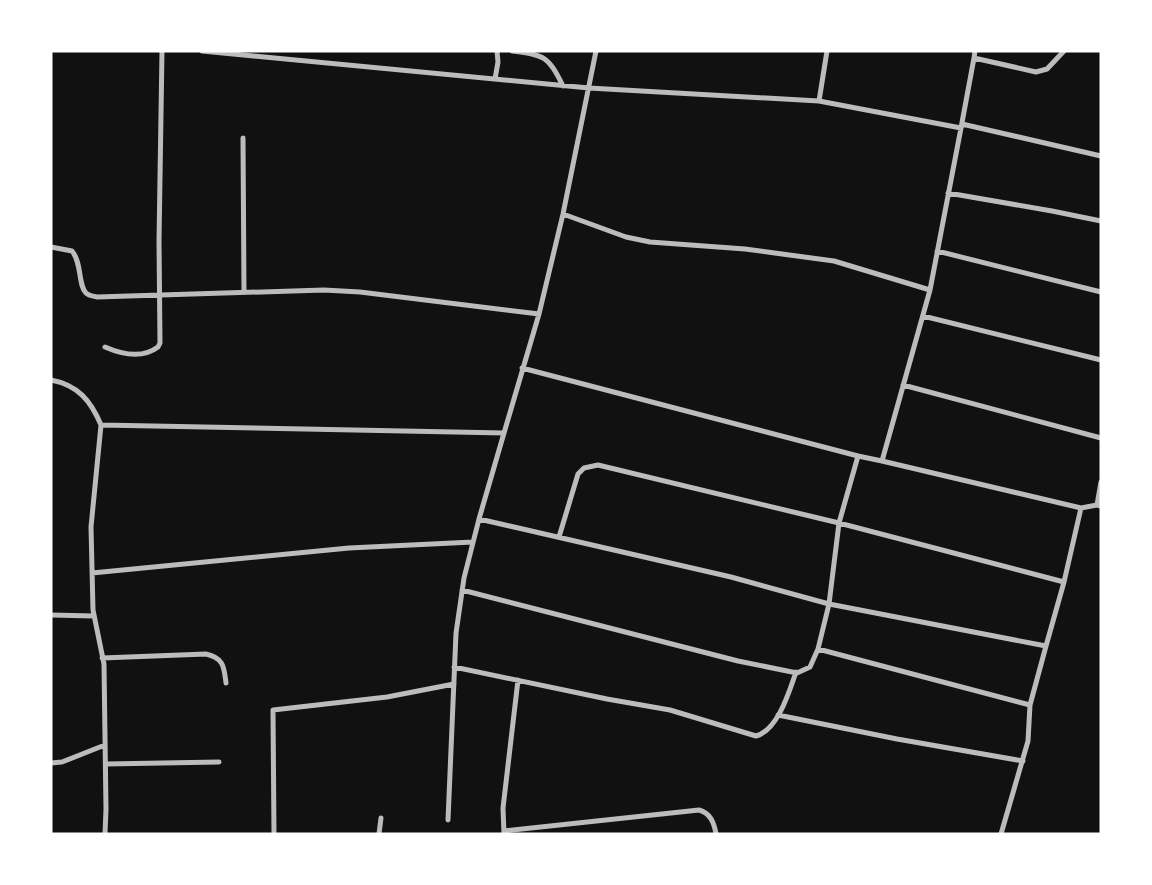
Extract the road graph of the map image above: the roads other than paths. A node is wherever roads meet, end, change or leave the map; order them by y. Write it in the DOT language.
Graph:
graph roads {
  1 [pos="162,51"];
  2 [pos="202,51"];
  3 [pos="497,51"];
  4 [pos="512,51"];
  5 [pos="596,51"];
  6 [pos="827,51"];
  7 [pos="975,51"];
  8 [pos="1064,51"];
  9 [pos="974,58"];
  10 [pos="495,79"];
  11 [pos="563,86"];
  12 [pos="589,88"];
  13 [pos="819,101"];
  14 [pos="961,126"];
  15 [pos="243,138"];
  16 [pos="1101,156"];
  17 [pos="948,193"];
  18 [pos="562,214"];
  19 [pos="1101,221"];
  20 [pos="51,247"];
  21 [pos="937,251"];
  22 [pos="930,290"];
  23 [pos="244,292"];
  24 [pos="1101,292"];
  25 [pos="160,294"];
  26 [pos="539,314"];
  27 [pos="922,316"];
  28 [pos="104,347"];
  29 [pos="1101,360"];
  30 [pos="522,368"];
  31 [pos="51,380"];
  32 [pos="903,385"];
  33 [pos="101,425"];
  34 [pos="504,433"];
  35 [pos="1101,438"];
  36 [pos="858,456"];
  37 [pos="882,461"];
  38 [pos="1101,482"];
  39 [pos="1099,505"];
  40 [pos="1081,508"];
  41 [pos="479,519"];
  42 [pos="839,523"];
  43 [pos="559,536"];
  44 [pos="473,542"];
  45 [pos="92,573"];
  46 [pos="1064,582"];
  47 [pos="462,590"];
  48 [pos="828,604"];
  49 [pos="51,615"];
  50 [pos="94,616"];
  51 [pos="1046,646"];
  52 [pos="818,649"];
  53 [pos="102,658"];
  54 [pos="454,668"];
  55 [pos="796,672"];
  56 [pos="518,680"];
  57 [pos="226,683"];
  58 [pos="454,684"];
  59 [pos="1030,705"];
  60 [pos="778,715"];
  61 [pos="105,745"];
  62 [pos="1023,761"];
  63 [pos="51,762"];
  64 [pos="219,762"];
  65 [pos="106,764"];
  66 [pos="381,818"];
  67 [pos="448,820"];
  68 [pos="504,832"];
  69 [pos="104,834"];
  70 [pos="274,834"];
  71 [pos="379,834"];
  72 [pos="716,834"];
  73 [pos="1002,834"];
  1 -- 25 [label="street"];
  2 -- 10 [label="street"];
  3 -- 10 [label="street"];
  4 -- 11 [label="street"];
  5 -- 12 [label="street"];
  6 -- 13 [label="street"];
  7 -- 9 [label="street"];
  8 -- 9 [label="street"];
  9 -- 14 [label="street"];
  10 -- 11 [label="street"];
  11 -- 12 [label="street"];
  12 -- 13 [label="street"];
  12 -- 18 [label="street"];
  13 -- 14 [label="street"];
  14 -- 16 [label="street"];
  14 -- 17 [label="street"];
  15 -- 23 [label="street"];
  17 -- 19 [label="street"];
  17 -- 21 [label="street"];
  18 -- 22 [label="street"];
  18 -- 26 [label="street"];
  20 -- 25 [label="street"];
  21 -- 22 [label="street"];
  21 -- 24 [label="street"];
  22 -- 27 [label="street"];
  23 -- 25 [label="street"];
  23 -- 26 [label="street"];
  25 -- 28 [label="street"];
  26 -- 30 [label="street"];
  27 -- 29 [label="street"];
  27 -- 32 [label="street"];
  30 -- 34 [label="street"];
  30 -- 36 [label="street"];
  31 -- 33 [label="street"];
  32 -- 35 [label="street"];
  32 -- 37 [label="street"];
  33 -- 34 [label="street"];
  33 -- 45 [label="street"];
  34 -- 41 [label="street"];
  36 -- 37 [label="street"];
  36 -- 42 [label="street"];
  37 -- 40 [label="street"];
  38 -- 39 [label="street"];
  39 -- 40 [label="street"];
  40 -- 46 [label="street"];
  41 -- 43 [label="street"];
  41 -- 44 [label="street"];
  42 -- 43 [label="street"];
  42 -- 46 [label="street"];
  42 -- 48 [label="street"];
  43 -- 48 [label="street"];
  44 -- 45 [label="street"];
  44 -- 47 [label="street"];
  45 -- 50 [label="street"];
  46 -- 51 [label="street"];
  47 -- 54 [label="street"];
  47 -- 55 [label="street"];
  48 -- 51 [label="street"];
  48 -- 52 [label="street"];
  49 -- 50 [label="street"];
  50 -- 53 [label="street"];
  51 -- 59 [label="street"];
  52 -- 55 [label="street"];
  52 -- 59 [label="street"];
  53 -- 57 [label="street"];
  53 -- 61 [label="street"];
  54 -- 56 [label="street"];
  54 -- 58 [label="street"];
  55 -- 60 [label="street"];
  56 -- 60 [label="street"];
  56 -- 68 [label="street"];
  58 -- 67 [label="street"];
  58 -- 70 [label="street"];
  59 -- 62 [label="street"];
  60 -- 62 [label="street"];
  61 -- 63 [label="street"];
  61 -- 65 [label="street"];
  62 -- 73 [label="street"];
  64 -- 65 [label="street"];
  65 -- 69 [label="street"];
  66 -- 71 [label="street"];
  68 -- 72 [label="street"];
}
